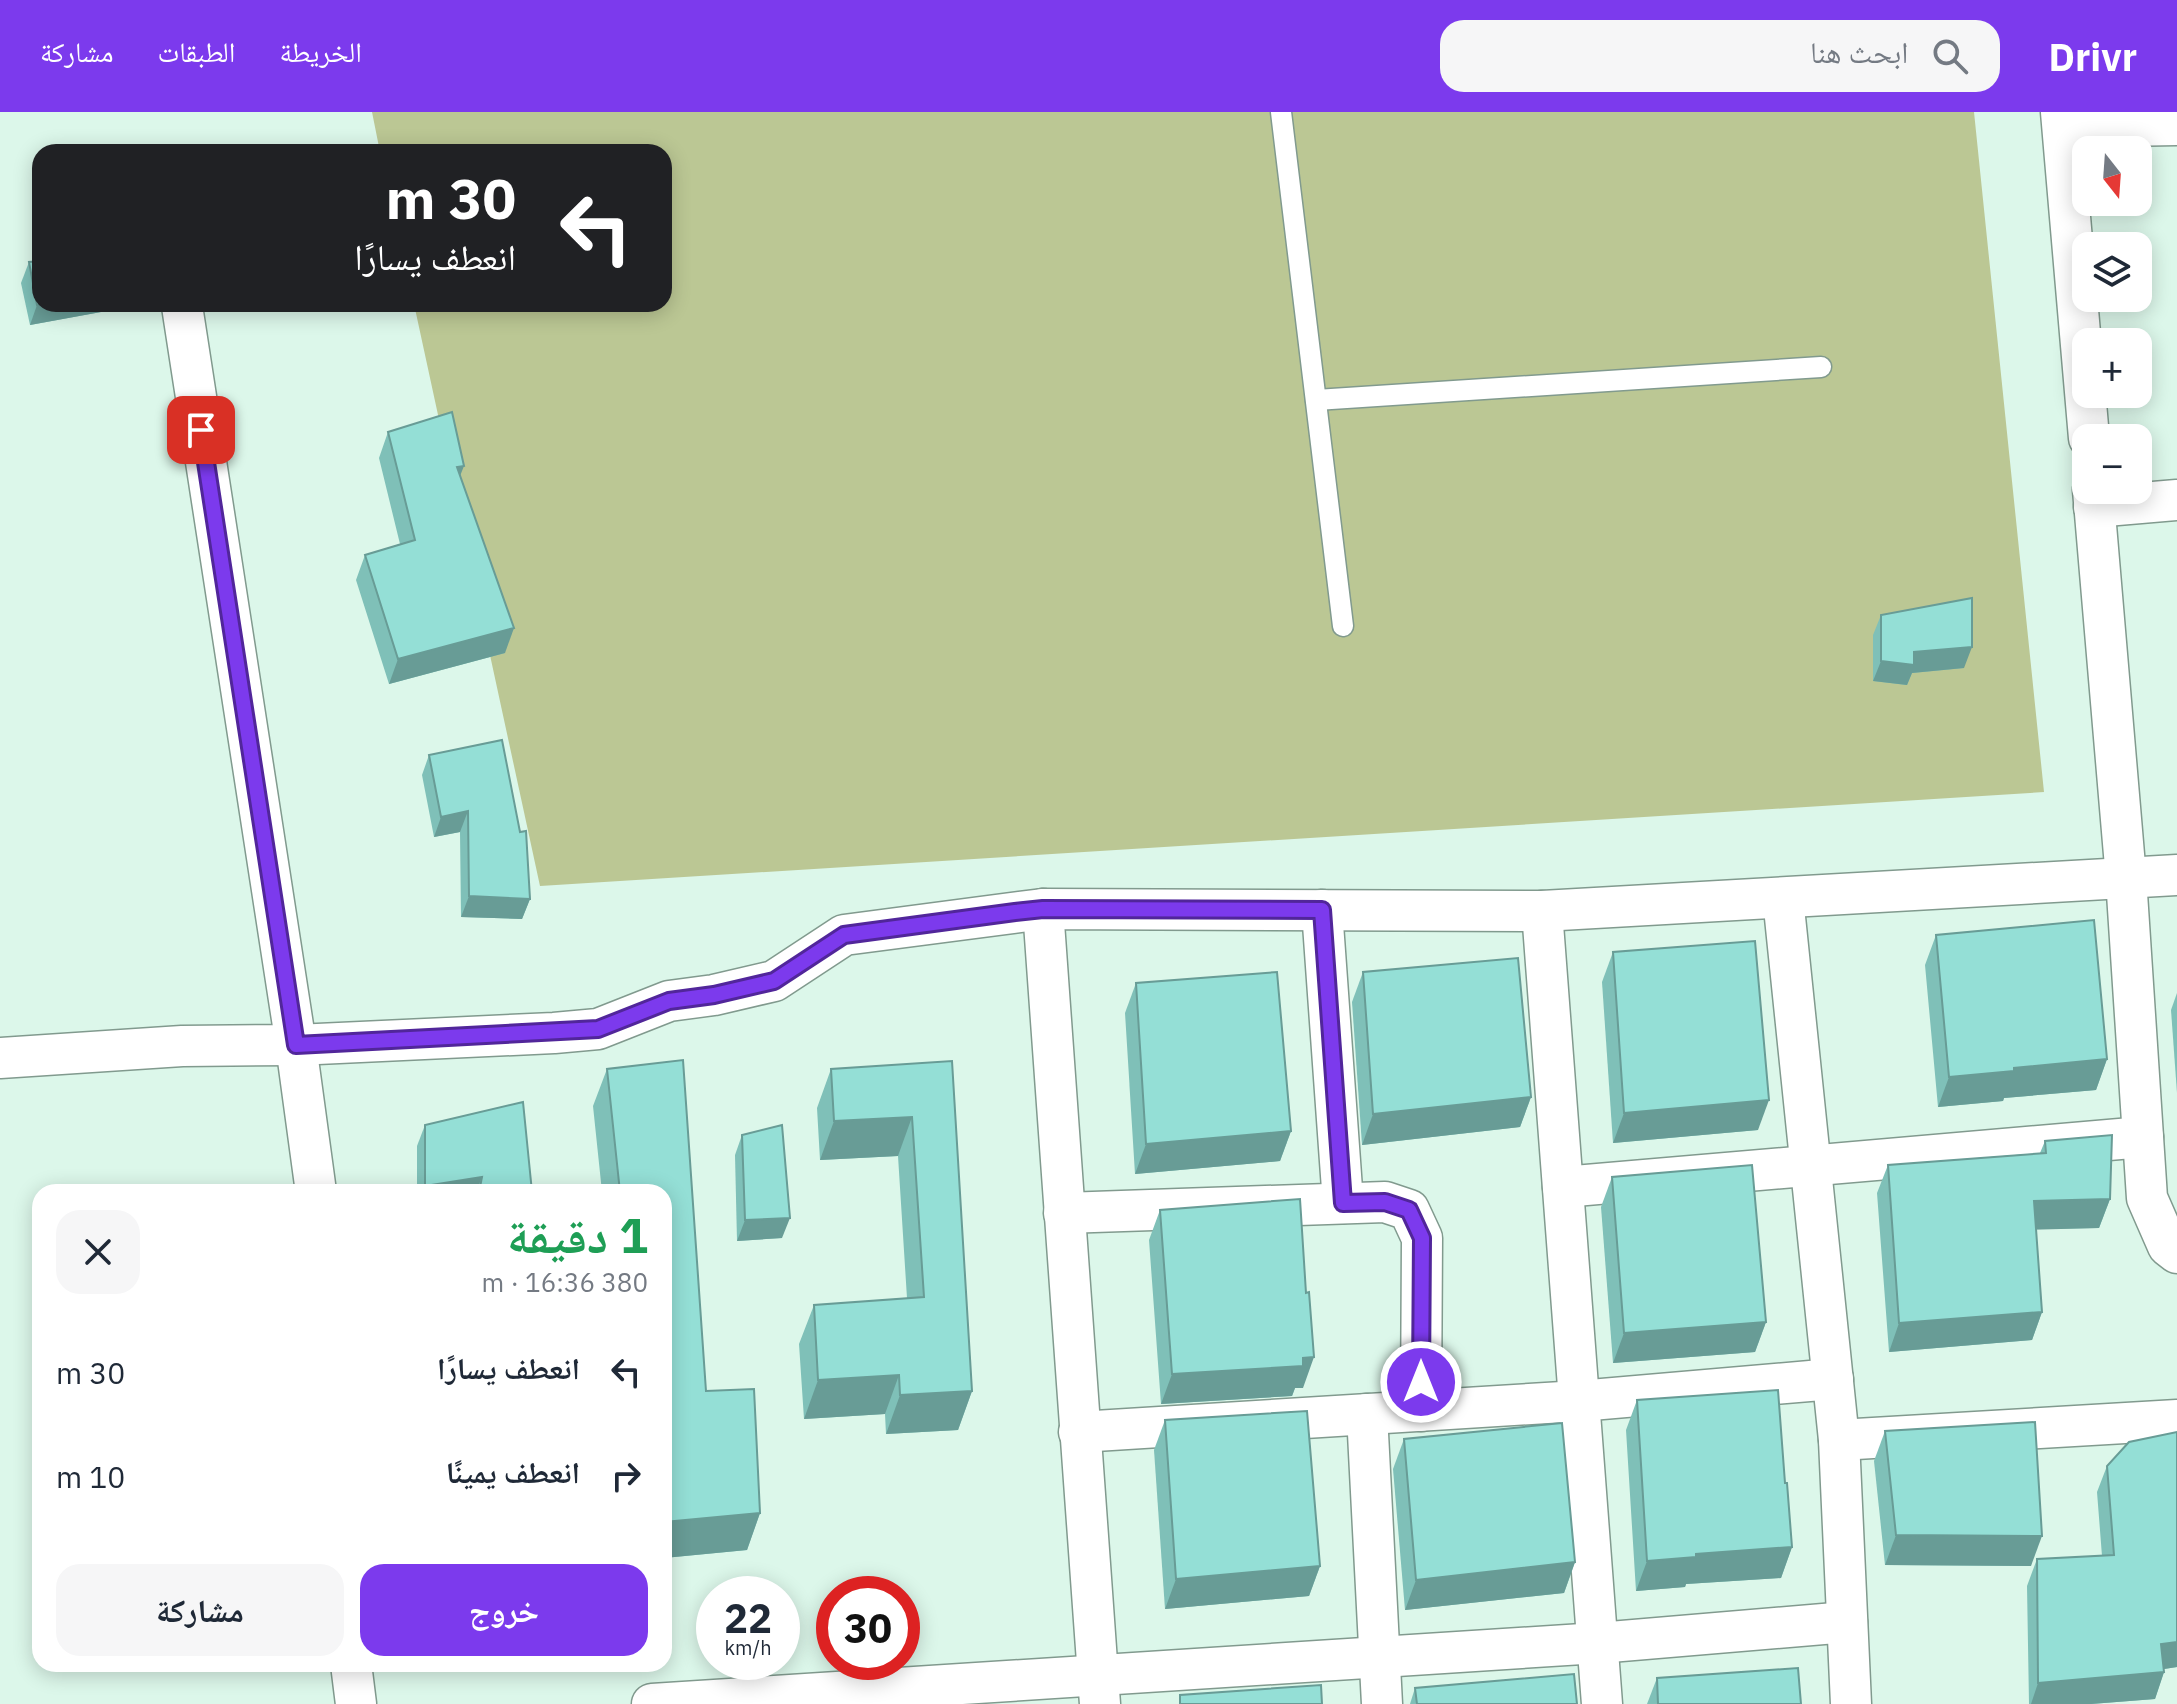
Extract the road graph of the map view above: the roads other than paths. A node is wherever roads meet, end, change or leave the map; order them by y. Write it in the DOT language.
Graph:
graph roads {
  1 [pos="1281,112"];
  2 [pos="2062,120"];
  3 [pos="2177,125"];
  4 [pos="183,312"];
  5 [pos="1821,367"];
  6 [pos="1316,400"];
  7 [pos="2088,424"];
  8 [pos="2152,499"];
  9 [pos="2177,500"];
  10 [pos="2095,504"];
  11 [pos="1343,626"];
  12 [pos="2177,875"];
  13 [pos="2126,878"];
  14 [pos="1783,898"];
  15 [pos="1043,909"];
  16 [pos="1322,910"];
  17 [pos="1542,911"];
  18 [pos="296,1045"];
  19 [pos="0,1058"];
  20 [pos="2143,1137"];
  21 [pos="1811,1165"];
  22 [pos="315,1184"];
  23 [pos="1563,1187"];
  24 [pos="1343,1203"];
  25 [pos="1064,1213"];
  26 [pos="2177,1253"];
  27 [pos="1833,1379"];
  28 [pos="1579,1401"];
  29 [pos="1421,1411"];
  30 [pos="1367,1414"];
  31 [pos="2177,1420"];
  32 [pos="1079,1432"];
  33 [pos="1839,1440"];
  34 [pos="1847,1622"];
  35 [pos="1598,1643"];
  36 [pos="1379,1657"];
  37 [pos="352,1672"];
  38 [pos="1099,1689"];
  39 [pos="356,1704"];
  40 [pos="652,1704"];
  41 [pos="1382,1704"];
  42 [pos="1602,1704"];
  43 [pos="1851,1704"];
  1 -- 6 [label="lane"];
  2 -- 3 [label="street"];
  2 -- 7 [label="street"];
  4 -- 18 [label="street"];
  5 -- 6 [label="lane"];
  6 -- 11 [label="lane"];
  8 -- 9 [label="street"];
  10 -- 13 [label="street"];
  12 -- 13 [label="street"];
  13 -- 14 [label="street"];
  13 -- 20 [label="street"];
  14 -- 17 [label="street"];
  14 -- 21 [label="street"];
  15 -- 16 [label="street"];
  15 -- 18 [label="street"];
  15 -- 25 [label="street"];
  16 -- 17 [label="street"];
  16 -- 24 [label="street"];
  17 -- 23 [label="street"];
  18 -- 19 [label="street"];
  18 -- 22 [label="street"];
  20 -- 21 [label="street"];
  20 -- 26 [label="street"];
  21 -- 23 [label="street"];
  21 -- 27 [label="street"];
  23 -- 28 [label="street"];
  24 -- 25 [label="street"];
  24 -- 29 [label="street"];
  25 -- 32 [label="street"];
  27 -- 28 [label="street"];
  27 -- 33 [label="street"];
  28 -- 29 [label="street"];
  28 -- 35 [label="street"];
  29 -- 30 [label="street"];
  30 -- 32 [label="street"];
  30 -- 36 [label="street"];
  31 -- 33 [label="street"];
  32 -- 38 [label="street"];
  33 -- 34 [label="street"];
  34 -- 35 [label="street"];
  34 -- 43 [label="street"];
  35 -- 36 [label="street"];
  35 -- 42 [label="street"];
  36 -- 38 [label="street"];
  36 -- 41 [label="street"];
  37 -- 39 [label="street"];
  38 -- 40 [label="street"];
}
